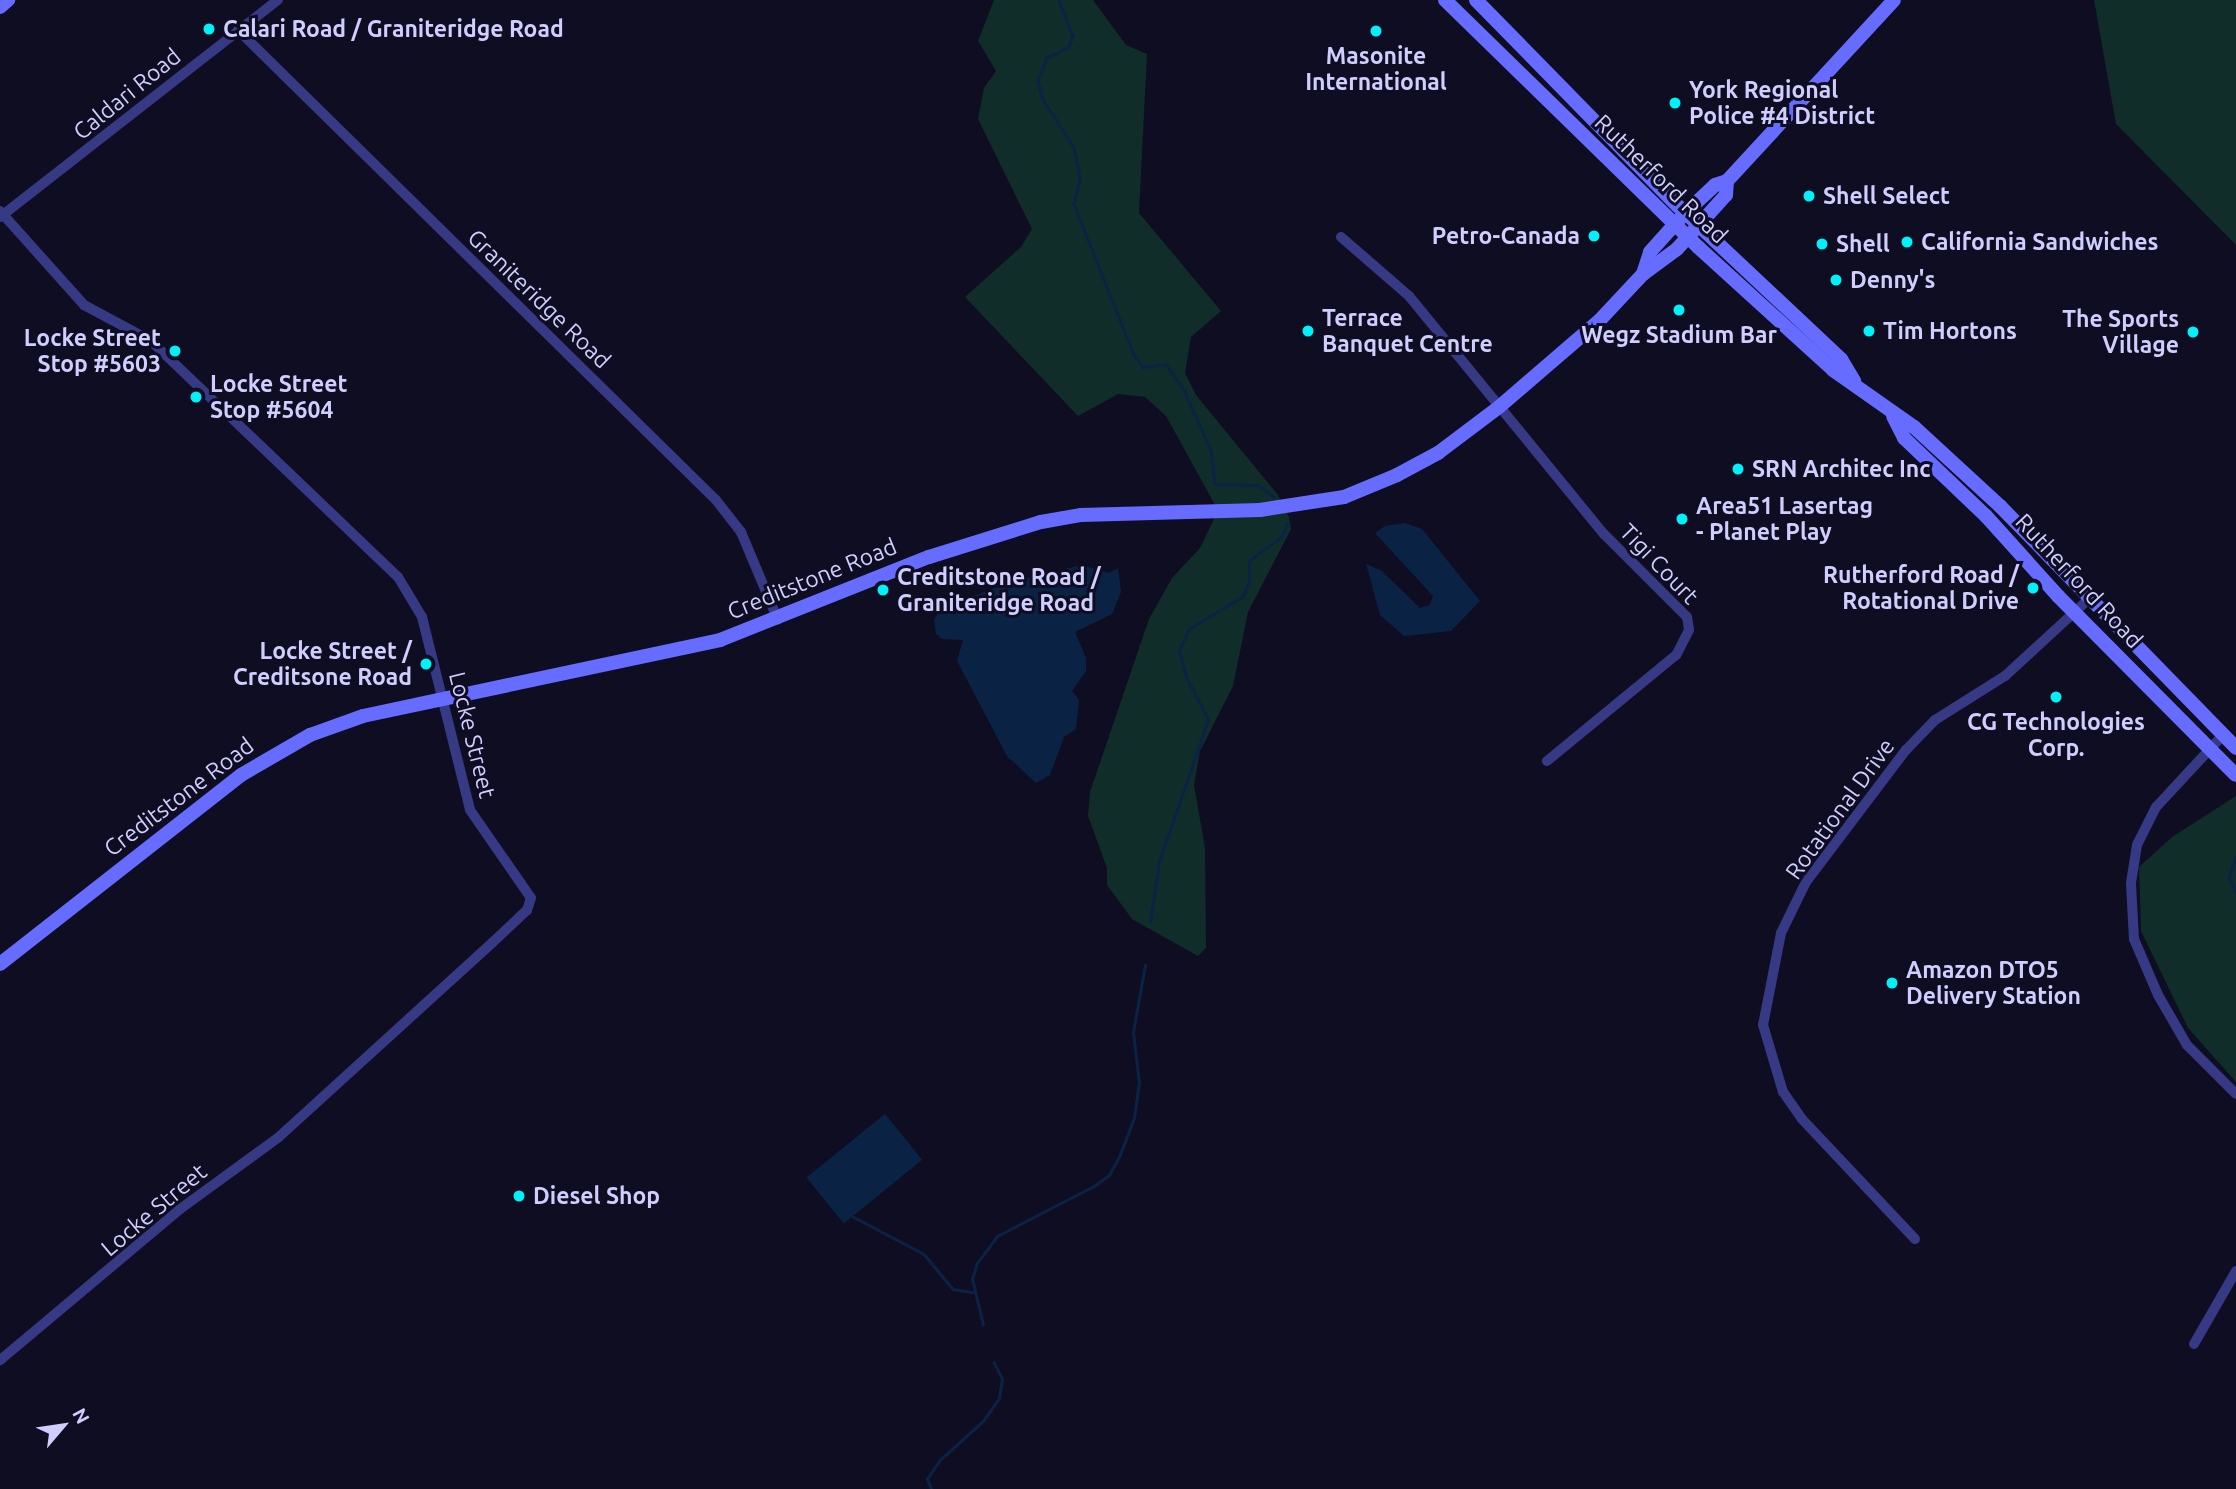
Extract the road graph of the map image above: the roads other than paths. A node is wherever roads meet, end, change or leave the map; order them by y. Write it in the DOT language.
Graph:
graph roads {
  1 [pos="8,0"];
  2 [pos="278,0"];
  3 [pos="1445,0"];
  4 [pos="1476,0"];
  5 [pos="1894,0"];
  6 [pos="0,7"];
  7 [pos="238,30"];
  8 [pos="1727,181"];
  9 [pos="1685,213"];
  10 [pos="1,214"];
  11 [pos="1675,226"];
  12 [pos="1698,226"];
  13 [pos="1340,237"];
  14 [pos="1688,237"];
  15 [pos="1643,274"];
  16 [pos="1854,381"];
  17 [pos="1499,407"];
  18 [pos="1939,459"];
  19 [pos="2092,596"];
  20 [pos="2074,612"];
  21 [pos="778,620"];
  22 [pos="444,698"];
  23 [pos="2222,735"];
  24 [pos="2210,748"];
  25 [pos="2236,748"];
  26 [pos="1547,761"];
  27 [pos="2236,775"];
  28 [pos="0,964"];
  29 [pos="2236,1094"];
  30 [pos="1915,1239"];
  31 [pos="2236,1271"];
  32 [pos="2194,1344"];
  33 [pos="0,1360"];
  1 -- 6 [label="street"];
  2 -- 7 [label="street, Caldari Road"];
  3 -- 11 [label="street, Rutherford Road"];
  4 -- 9 [label="street, Rutherford Road"];
  5 -- 8 [label="street"];
  7 -- 10 [label="street, Caldari Road"];
  7 -- 21 [label="street, Graniteridge Road"];
  8 -- 9 [label="street, Creditstone Road"];
  8 -- 12 [label="street, Creditstone Road"];
  9 -- 11 [label="street, Creditstone Road"];
  9 -- 12 [label="street, Rutherford Road"];
  10 -- 22 [label="street, Locke Street"];
  11 -- 14 [label="street, Rutherford Road"];
  11 -- 15 [label="street, Creditstone Road"];
  12 -- 14 [label="street, Creditstone Road"];
  12 -- 16 [label="street, Rutherford Road"];
  13 -- 17 [label="street, Tigi Court"];
  14 -- 15 [label="street, Creditstone Road"];
  14 -- 16 [label="street, Rutherford Road"];
  15 -- 17 [label="street, Creditstone Road"];
  16 -- 18 [label="street, Rutherford Road"];
  17 -- 21 [label="street, Creditstone Road"];
  17 -- 26 [label="street, Tigi Court"];
  18 -- 19 [label="street, Rutherford Road"];
  18 -- 20 [label="street, Rutherford Road"];
  19 -- 20 [label="street, Rotational Drive"];
  19 -- 23 [label="street, Rutherford Road"];
  20 -- 24 [label="street, Rutherford Road"];
  20 -- 30 [label="street, Rotational Drive"];
  21 -- 22 [label="street, Creditstone Road"];
  22 -- 28 [label="street, Creditstone Road"];
  22 -- 33 [label="street, Locke Street"];
  23 -- 24 [label="street"];
  23 -- 25 [label="street, Rutherford Road"];
  24 -- 27 [label="street, Rutherford Road"];
  24 -- 29 [label="street"];
  31 -- 32 [label="street"];
}
